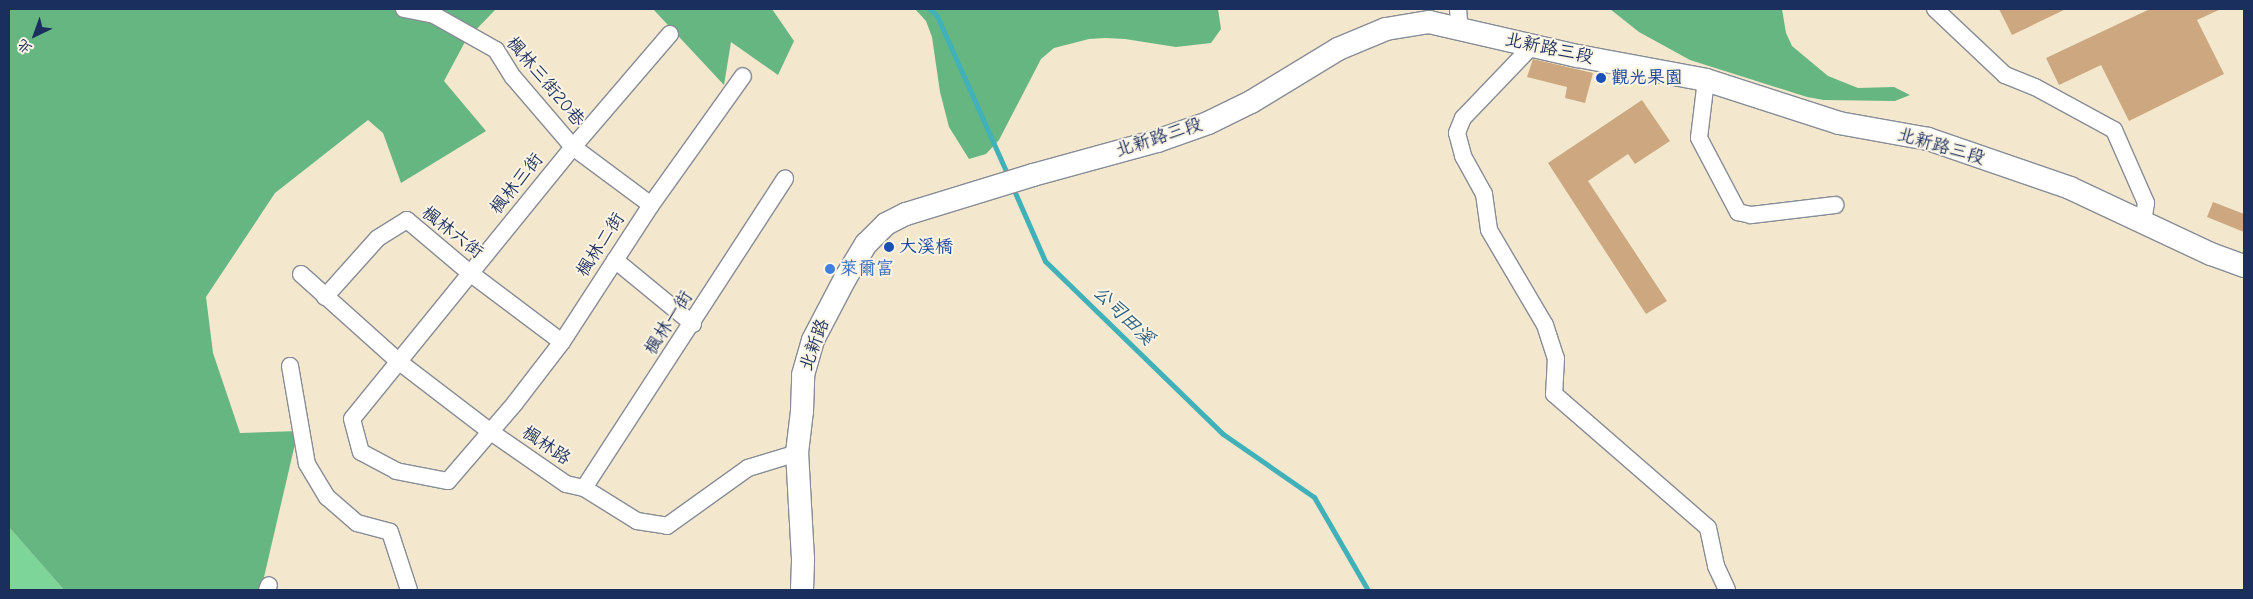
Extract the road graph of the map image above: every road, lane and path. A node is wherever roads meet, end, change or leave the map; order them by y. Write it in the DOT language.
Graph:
graph roads {
  1 [pos="404,9"];
  2 [pos="1935,9"];
  3 [pos="1459,19"];
  4 [pos="670,34"];
  5 [pos="1532,46"];
  6 [pos="743,76"];
  7 [pos="1706,80"];
  8 [pos="573,147"];
  9 [pos="785,178"];
  10 [pos="987,190"];
  11 [pos="650,205"];
  12 [pos="1835,205"];
  13 [pos="2143,222"];
  14 [pos="615,260"];
  15 [pos="2244,266"];
  16 [pos="301,274"];
  17 [pos="470,274"];
  18 [pos="325,297"];
  19 [pos="692,324"];
  20 [pos="562,342"];
  21 [pos="398,361"];
  22 [pos="290,366"];
  23 [pos="490,432"];
  24 [pos="797,453"];
  25 [pos="584,488"];
  26 [pos="408,590"];
  27 [pos="802,590"];
  28 [pos="1727,590"];
  1 -- 8 [label="street, 楓林三街20巷"];
  2 -- 13 [label="street"];
  3 -- 5 [label="main road, 北新路三段"];
  3 -- 10 [label="main road, 北新路三段"];
  4 -- 8 [label="street, 楓林三街"];
  5 -- 7 [label="main road, 北新路三段"];
  5 -- 28 [label="street"];
  6 -- 11 [label="street, 楓林二街"];
  7 -- 12 [label="street"];
  7 -- 13 [label="main road, 北新路三段"];
  8 -- 11 [label="street, 楓林三街20巷"];
  8 -- 17 [label="street, 楓林三街"];
  9 -- 19 [label="street, 楓林一街"];
  10 -- 24 [label="main road, 北新路"];
  11 -- 14 [label="street, 楓林二街"];
  13 -- 15 [label="main road, 北新路三段"];
  14 -- 19 [label="street"];
  14 -- 20 [label="street, 楓林二街"];
  16 -- 18 [label="street, 楓林路"];
  17 -- 18 [label="street, 楓林六街"];
  17 -- 20 [label="street, 楓林六街"];
  17 -- 21 [label="street, 楓林三街"];
  18 -- 21 [label="street, 楓林路"];
  19 -- 25 [label="street, 楓林一街"];
  20 -- 23 [label="street, 楓林二街"];
  21 -- 23 [label="street, 楓林路"];
  21 -- 23 [label="street, 楓林三街"];
  22 -- 26 [label="street"];
  23 -- 25 [label="street, 楓林路"];
  24 -- 25 [label="street, 楓林路"];
  24 -- 27 [label="main road, 北新路"];
}
